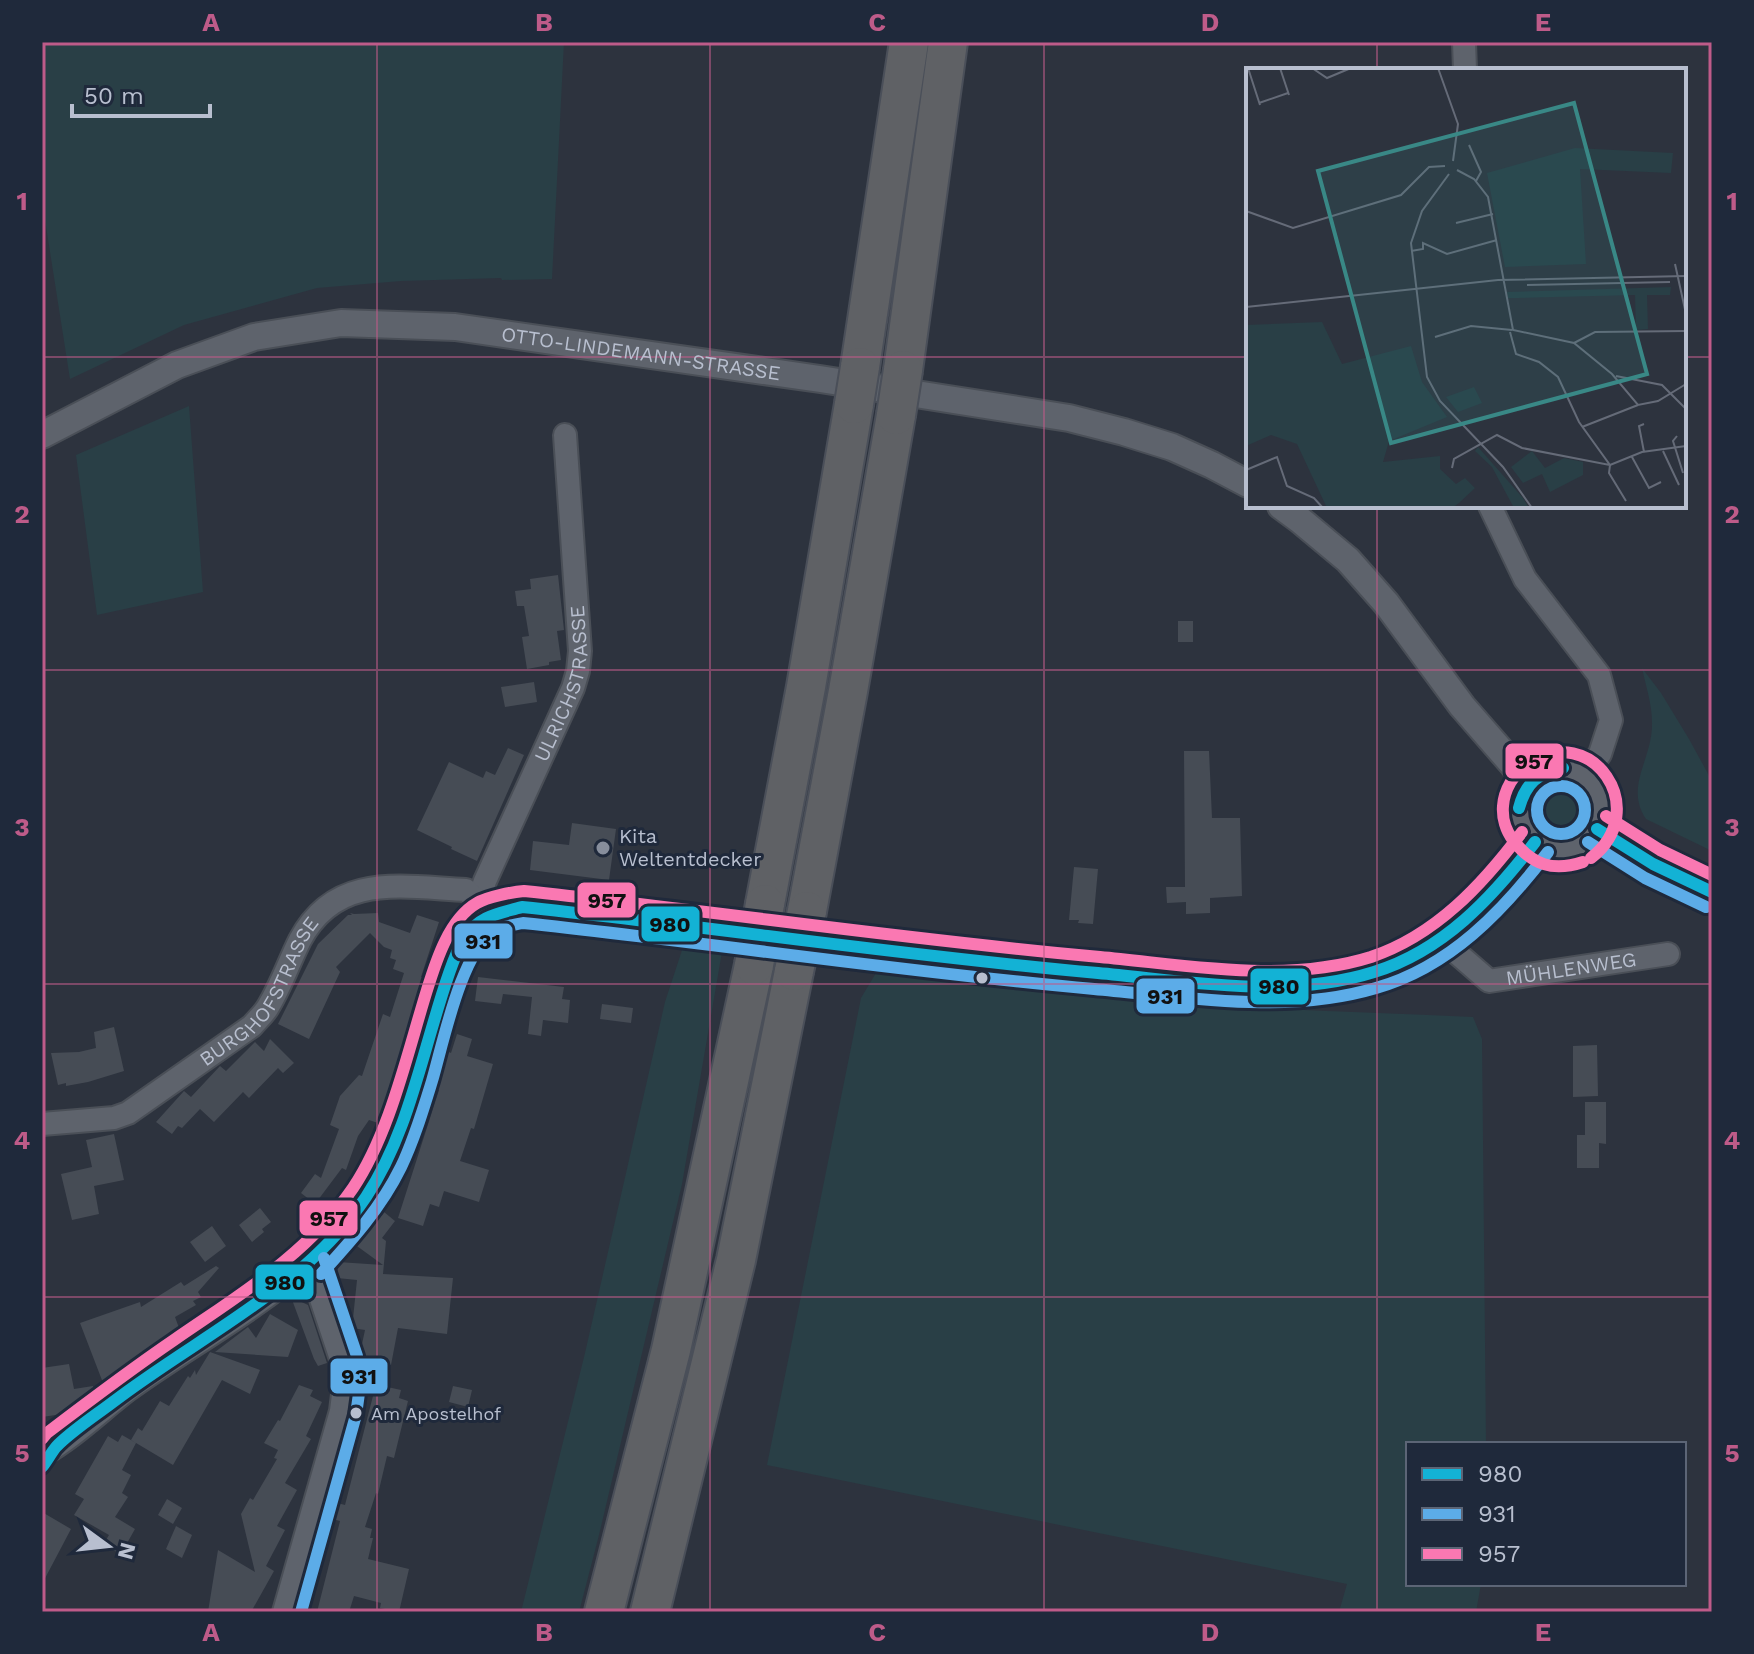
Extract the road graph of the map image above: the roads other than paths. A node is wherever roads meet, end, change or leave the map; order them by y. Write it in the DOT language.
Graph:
graph roads {
  1 [pos="909,42"];
  2 [pos="948,42"];
  3 [pos="1464,42"];
  4 [pos="1465,68"];
  5 [pos="42,435"];
  6 [pos="565,435"];
  7 [pos="1246,483"];
  8 [pos="1284,508"];
  9 [pos="1491,508"];
  10 [pos="1583,775"];
  11 [pos="1529,783"];
  12 [pos="1597,829"];
  13 [pos="1535,842"];
  14 [pos="1712,892"];
  15 [pos="481,909"];
  16 [pos="1443,938"];
  17 [pos="1668,954"];
  18 [pos="42,1124"];
  19 [pos="309,1263"];
  20 [pos="50,1450"];
  21 [pos="42,1467"];
  22 [pos="284,1612"];
  23 [pos="604,1612"];
  24 [pos="650,1612"];
  1 -- 23 [label="highway, bridge"];
  2 -- 24 [label="highway, bridge"];
  3 -- 4 [label="street"];
  5 -- 7 [label="street, OTTO-LINDEMANN-STRASSE"];
  6 -- 15 [label="street, ULRICHSTRASSE"];
  8 -- 11 [label="street"];
  9 -- 10 [label="street"];
  10 -- 11 [label="street"];
  10 -- 12 [label="street"];
  11 -- 13 [label="street"];
  12 -- 13 [label="street"];
  12 -- 14 [label="street"];
  13 -- 16 [label="street"];
  15 -- 16 [label="street"];
  15 -- 18 [label="street, BURGHOFSTRASSE"];
  15 -- 19 [label="street"];
  16 -- 17 [label="street, MÜHLENWEG"];
  19 -- 20 [label="street"];
  19 -- 22 [label="street"];
  20 -- 21 [label="street"];
}
